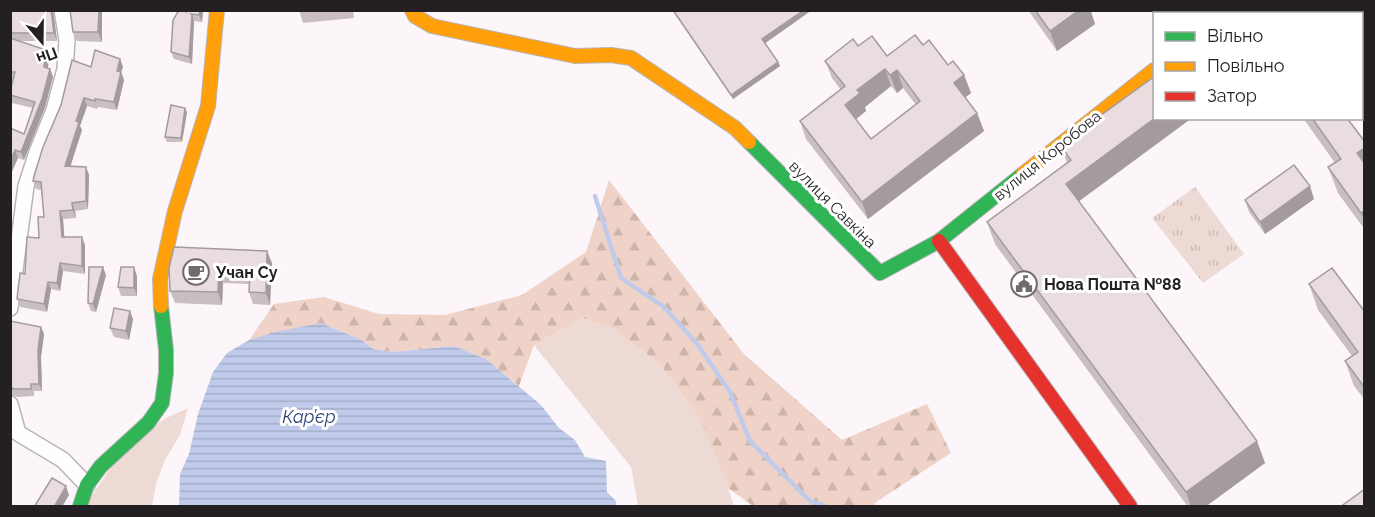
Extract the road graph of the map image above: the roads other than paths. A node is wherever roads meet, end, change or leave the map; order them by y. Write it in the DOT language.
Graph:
graph roads {
  1 [pos="62,10"];
  2 [pos="217,10"];
  3 [pos="412,10"];
  4 [pos="1153,72"];
  5 [pos="939,241"];
  6 [pos="10,308"];
  7 [pos="10,404"];
  8 [pos="87,485"];
  9 [pos="80,507"];
  10 [pos="1130,507"];
  1 -- 6 [label="street"];
  2 -- 8 [label="street"];
  3 -- 5 [label="street, вулиця Савкіна"];
  4 -- 5 [label="street, вулиця Коробова"];
  5 -- 10 [label="street"];
  7 -- 8 [label="street"];
  8 -- 9 [label="street"];
}
